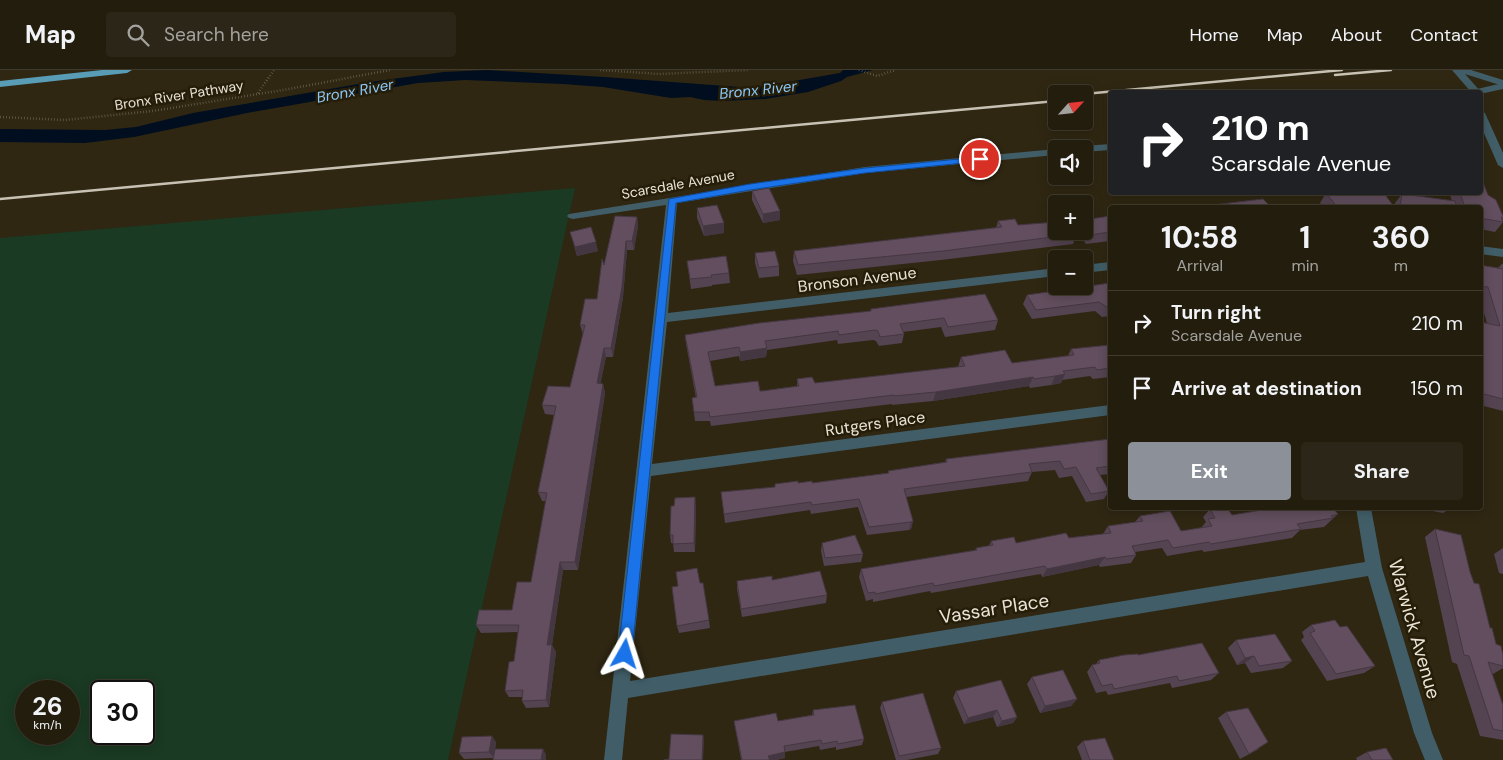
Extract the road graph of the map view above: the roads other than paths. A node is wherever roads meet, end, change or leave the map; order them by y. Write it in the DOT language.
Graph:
graph roads {
  1 [pos="71,70"];
  2 [pos="127,70"];
  3 [pos="1457,70"];
  4 [pos="1462,70"];
  5 [pos="1483,70"];
  6 [pos="0,77"];
  7 [pos="1501,81"];
  8 [pos="0,84"];
  9 [pos="1476,90"];
  10 [pos="1483,92"];
  11 [pos="1483,120"];
  12 [pos="1108,147"];
  13 [pos="1093,148"];
  14 [pos="1048,153"];
  15 [pos="1503,165"];
  16 [pos="672,201"];
  17 [pos="573,216"];
  18 [pos="1483,250"];
  19 [pos="1503,253"];
  20 [pos="1108,266"];
  21 [pos="1093,268"];
  22 [pos="1048,273"];
  23 [pos="661,318"];
  24 [pos="1108,410"];
  25 [pos="644,471"];
  26 [pos="1364,510"];
  27 [pos="1374,568"];
  28 [pos="621,691"];
  29 [pos="613,760"];
  30 [pos="1434,760"];
  1 -- 6 [label="highway"];
  2 -- 8 [label="highway"];
  3 -- 9 [label="street"];
  4 -- 7 [label="street"];
  5 -- 7 [label="street"];
  7 -- 10 [label="street"];
  11 -- 15 [label="street"];
  12 -- 13 [label="street"];
  14 -- 16 [label="street, Scarsdale Avenue"];
  16 -- 17 [label="street, Scarsdale Avenue"];
  16 -- 23 [label="street"];
  18 -- 19 [label="street"];
  20 -- 21 [label="street"];
  22 -- 23 [label="street, Bronson Avenue"];
  23 -- 25 [label="street"];
  24 -- 25 [label="street, Rutgers Place"];
  25 -- 28 [label="street"];
  26 -- 27 [label="street, Warwick Avenue"];
  27 -- 28 [label="street, Vassar Place"];
  27 -- 30 [label="street, Warwick Avenue"];
  28 -- 29 [label="street"];
}
